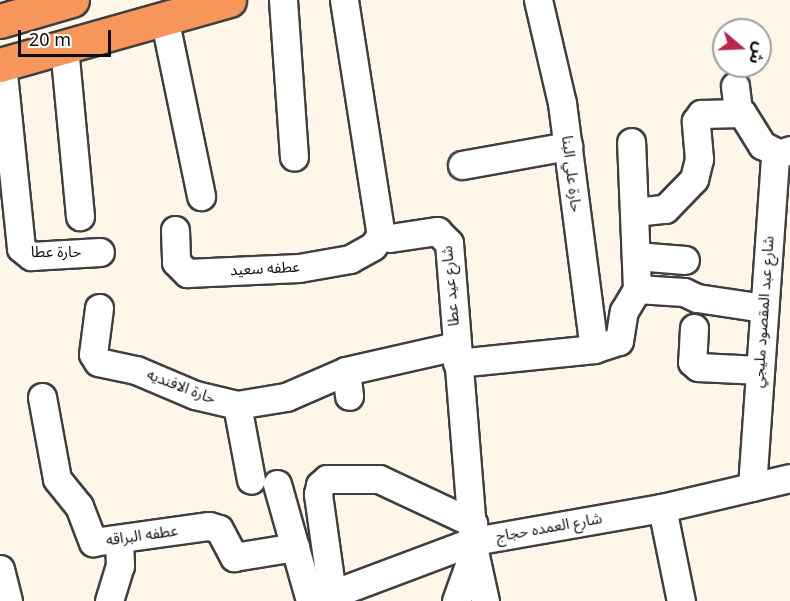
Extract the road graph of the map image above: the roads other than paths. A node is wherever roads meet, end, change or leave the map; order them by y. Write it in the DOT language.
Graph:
graph roads {
  1 [pos="72,0"];
  2 [pos="229,0"];
  3 [pos="283,0"];
  4 [pos="344,0"];
  5 [pos="538,0"];
  6 [pos="164,17"];
  7 [pos="0,21"];
  8 [pos="64,47"];
  9 [pos="1,64"];
  10 [pos="631,142"];
  11 [pos="568,146"];
  12 [pos="783,151"];
  13 [pos="294,157"];
  14 [pos="462,165"];
  15 [pos="201,196"];
  16 [pos="634,212"];
  17 [pos="80,216"];
  18 [pos="175,230"];
  19 [pos="381,235"];
  20 [pos="9,242"];
  21 [pos="100,252"];
  22 [pos="636,256"];
  23 [pos="685,260"];
  24 [pos="637,289"];
  25 [pos="99,308"];
  26 [pos="764,308"];
  27 [pos="694,328"];
  28 [pos="594,349"];
  29 [pos="457,354"];
  30 [pos="760,370"];
  31 [pos="42,397"];
  32 [pos="237,405"];
  33 [pos="790,478"];
  34 [pos="251,480"];
  35 [pos="277,484"];
  36 [pos="752,487"];
  37 [pos="662,508"];
  38 [pos="474,538"];
  39 [pos="119,539"];
  40 [pos="295,546"];
  41 [pos="0,569"];
  42 [pos="319,599"];
  43 [pos="8,601"];
  44 [pos="109,601"];
  45 [pos="456,601"];
  46 [pos="485,601"];
  47 [pos="681,601"];
  1 -- 7 [label="highway"];
  2 -- 6 [label="highway"];
  3 -- 13 [label="street"];
  4 -- 19 [label="street"];
  5 -- 11 [label="street, حارة علي البنا"];
  6 -- 8 [label="highway"];
  6 -- 15 [label="street"];
  8 -- 9 [label="highway"];
  8 -- 17 [label="street"];
  9 -- 20 [label="street, حارة عطا"];
  10 -- 16 [label="street"];
  11 -- 14 [label="street"];
  11 -- 28 [label="street, حارة علي البنا"];
  12 -- 16 [label="street"];
  12 -- 26 [label="street, شارع عبد المقصود مليجي"];
  16 -- 22 [label="street"];
  18 -- 19 [label="street, عطفه سعيد"];
  19 -- 29 [label="street, شارع عيد عطا"];
  20 -- 21 [label="street, حارة عطا"];
  22 -- 23 [label="street"];
  22 -- 24 [label="street"];
  24 -- 26 [label="street"];
  24 -- 28 [label="street, حارة الافنديه"];
  25 -- 32 [label="street, حارة الافنديه"];
  26 -- 30 [label="street, شارع عبد المقصود مليجي"];
  27 -- 30 [label="street"];
  28 -- 29 [label="street, حارة الافنديه"];
  29 -- 32 [label="street, حارة الافنديه"];
  29 -- 38 [label="street, شارع عيد عطا"];
  30 -- 36 [label="street, شارع عبد المقصود مليجي"];
  31 -- 39 [label="street, عطفه البراقه"];
  32 -- 34 [label="street"];
  33 -- 36 [label="street, شارع العمده حجاج"];
  35 -- 40 [label="street"];
  36 -- 37 [label="street, شارع العمده حجاج"];
  37 -- 38 [label="street, شارع العمده حجاج"];
  37 -- 47 [label="street"];
  38 -- 42 [label="street, شارع العمده حجاج"];
  38 -- 42 [label="street"];
  38 -- 45 [label="street, شارع عيد عطا"];
  38 -- 46 [label="street"];
  39 -- 40 [label="street, عطفه البراقه"];
  39 -- 44 [label="street"];
  40 -- 42 [label="street"];
  41 -- 43 [label="street"];
}
